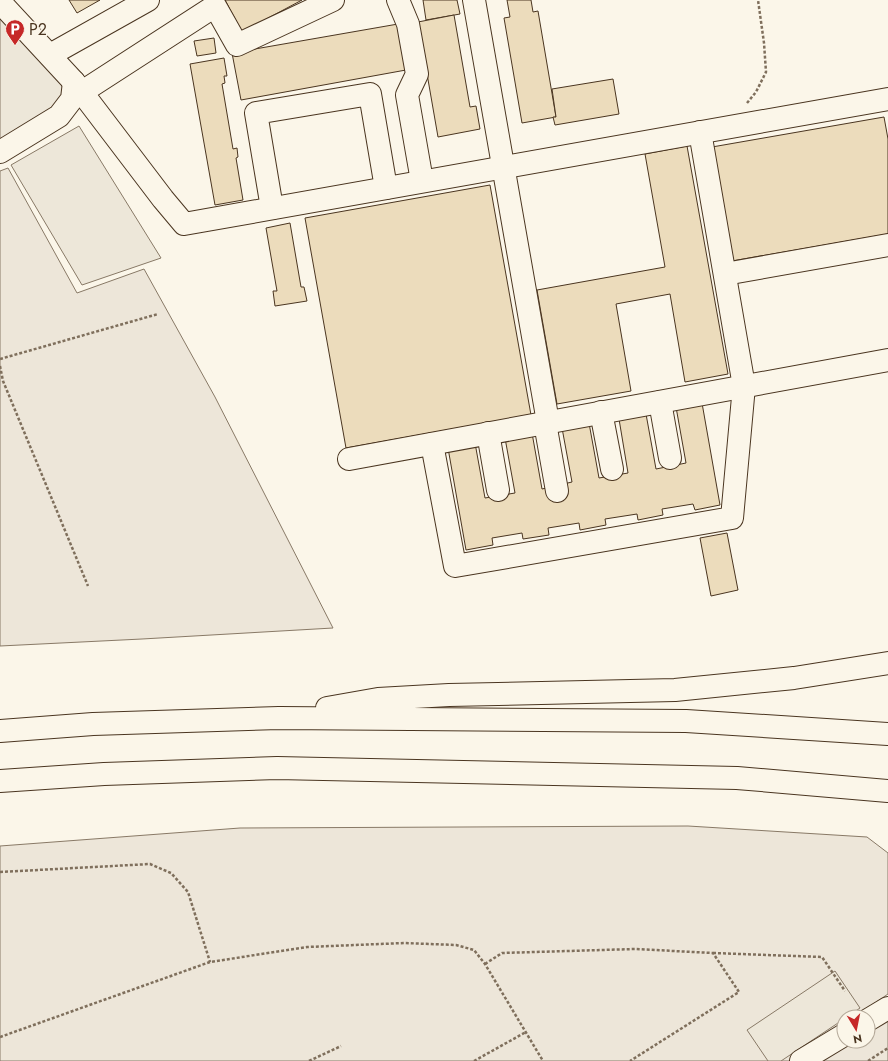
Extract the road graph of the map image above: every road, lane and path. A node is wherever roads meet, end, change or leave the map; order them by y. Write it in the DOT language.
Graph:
graph roads {
  1 [pos="148,0"];
  2 [pos="333,0"];
  3 [pos="398,0"];
  4 [pos="474,0"];
  5 [pos="758,0"];
  6 [pos="0,2"];
  7 [pos="50,55"];
  8 [pos="78,87"];
  9 [pos="888,99"];
  10 [pos="746,104"];
  11 [pos="700,132"];
  12 [pos="0,152"];
  13 [pos="503,167"];
  14 [pos="422,181"];
  15 [pos="386,188"];
  16 [pos="272,208"];
  17 [pos="888,245"];
  18 [pos="725,274"];
  19 [pos="158,314"];
  20 [pos="0,359"];
  21 [pos="888,360"];
  22 [pos="0,366"];
  23 [pos="744,386"];
  24 [pos="660,402"];
  25 [pos="601,412"];
  26 [pos="547,422"];
  27 [pos="488,434"];
  28 [pos="432,444"];
  29 [pos="670,458"];
  30 [pos="349,459"];
  31 [pos="612,469"];
  32 [pos="498,490"];
  33 [pos="557,490"];
  34 [pos="88,586"];
  35 [pos="888,663"];
  36 [pos="278,718"];
  37 [pos="0,731"];
  38 [pos="888,734"];
  39 [pos="0,781"];
  40 [pos="888,791"];
  41 [pos="0,872"];
  42 [pos="713,953"];
  43 [pos="210,962"];
  44 [pos="485,964"];
  45 [pos="845,991"];
  46 [pos="888,1008"];
  47 [pos="876,1015"];
  48 [pos="526,1032"];
  49 [pos="0,1037"];
  50 [pos="836,1039"];
  51 [pos="341,1046"];
  52 [pos="888,1048"];
  53 [pos="791,1060"];
  54 [pos="309,1061"];
  55 [pos="474,1061"];
  56 [pos="543,1061"];
  57 [pos="630,1061"];
  58 [pos="868,1061"];
  1 -- 7 [label="main road"];
  2 -- 8 [label="main road"];
  3 -- 14 [label="main road"];
  4 -- 13 [label="main road"];
  5 -- 10 [label="path"];
  6 -- 7 [label="main road"];
  7 -- 8 [label="main road"];
  8 -- 12 [label="main road"];
  8 -- 16 [label="main road"];
  9 -- 11 [label="main road"];
  11 -- 13 [label="main road"];
  11 -- 18 [label="main road"];
  13 -- 14 [label="main road"];
  13 -- 26 [label="main road"];
  14 -- 15 [label="main road"];
  15 -- 16 [label="main road"];
  15 -- 16 [label="main road"];
  17 -- 18 [label="main road"];
  18 -- 23 [label="main road"];
  19 -- 20 [label="path"];
  21 -- 23 [label="main road"];
  22 -- 34 [label="path"];
  23 -- 24 [label="main road"];
  23 -- 28 [label="main road"];
  24 -- 25 [label="main road"];
  24 -- 29 [label="main road"];
  25 -- 26 [label="main road"];
  25 -- 31 [label="main road"];
  26 -- 27 [label="main road"];
  26 -- 33 [label="main road"];
  27 -- 28 [label="main road"];
  27 -- 32 [label="main road"];
  28 -- 30 [label="main road"];
  35 -- 36 [label="main road"];
  36 -- 37 [label="main road"];
  36 -- 38 [label="main road"];
  39 -- 40 [label="main road"];
  41 -- 43 [label="path"];
  42 -- 44 [label="path"];
  42 -- 45 [label="path"];
  42 -- 57 [label="path"];
  43 -- 44 [label="path"];
  43 -- 49 [label="path"];
  44 -- 48 [label="path"];
  46 -- 47 [label="main road"];
  48 -- 55 [label="path"];
  48 -- 56 [label="path"];
  50 -- 53 [label="main road"];
  51 -- 54 [label="path"];
  52 -- 58 [label="path"];
}
